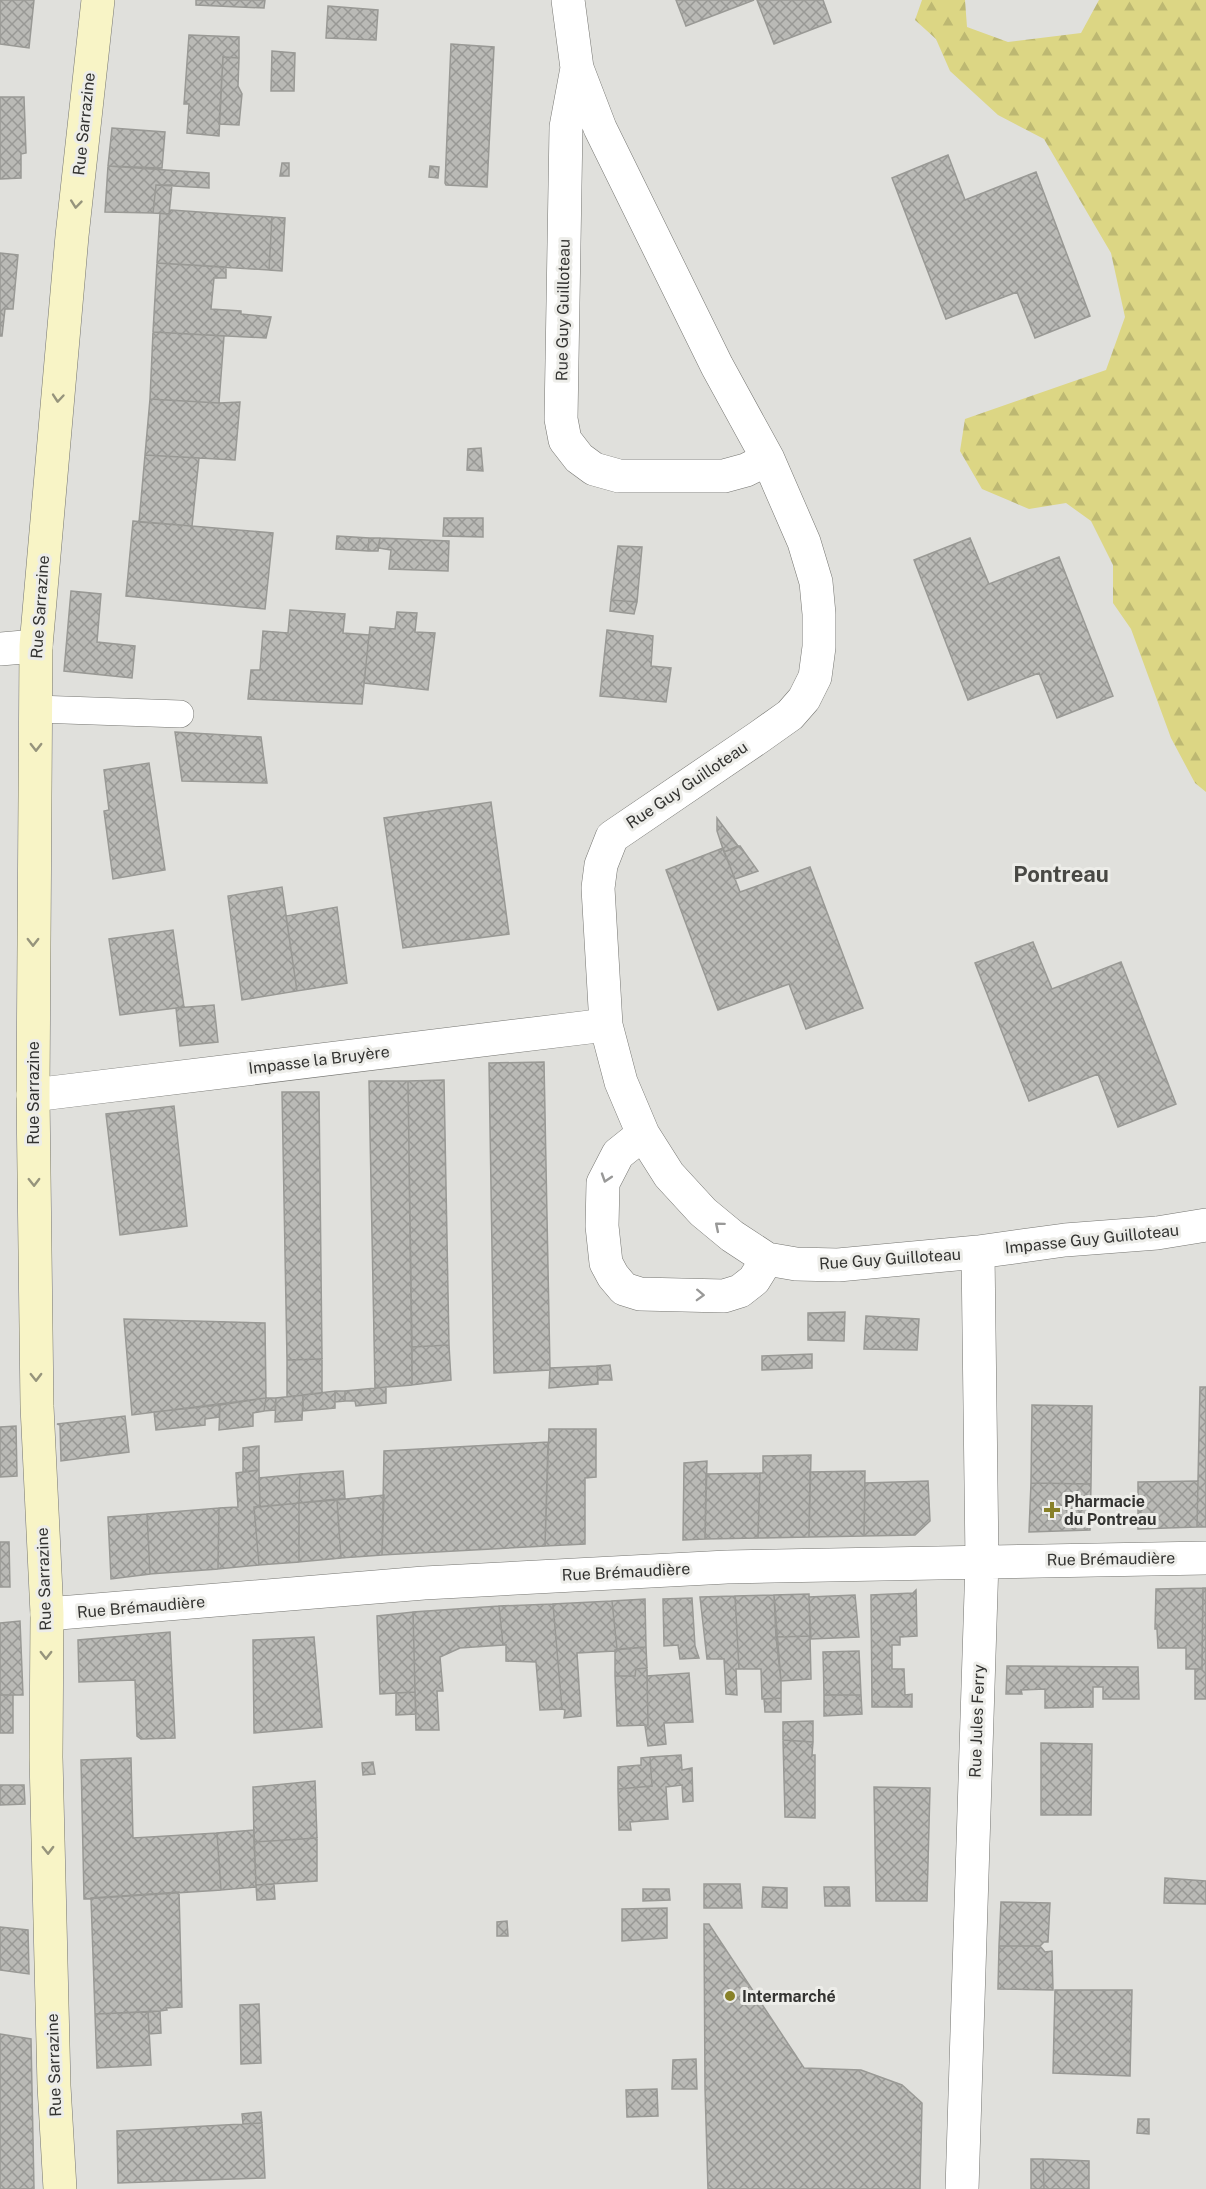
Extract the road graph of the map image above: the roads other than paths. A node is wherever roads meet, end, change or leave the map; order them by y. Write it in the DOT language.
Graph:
graph roads {
  1 [pos="98,0"];
  2 [pos="568,0"];
  3 [pos="577,68"];
  4 [pos="768,459"];
  5 [pos="36,646"];
  6 [pos="0,649"];
  7 [pos="36,709"];
  8 [pos="180,714"];
  9 [pos="606,1025"];
  10 [pos="33,1095"];
  11 [pos="643,1134"];
  12 [pos="1206,1225"];
  13 [pos="978,1252"];
  14 [pos="767,1259"];
  15 [pos="1206,1558"];
  16 [pos="982,1561"];
  17 [pos="46,1614"];
  18 [pos="60,2189"];
  19 [pos="962,2189"];
  1 -- 5 [label="main road, Rue Sarrazine, one-way"];
  2 -- 3 [label="street, Rue Guy Guilloteau"];
  3 -- 4 [label="street, Rue Guy Guilloteau"];
  3 -- 4 [label="street, Rue Guy Guilloteau"];
  4 -- 9 [label="street, Rue Guy Guilloteau"];
  5 -- 6 [label="street"];
  5 -- 7 [label="main road, Rue Sarrazine"];
  7 -- 8 [label="lane"];
  7 -- 10 [label="main road, Rue Sarrazine, one-way"];
  9 -- 10 [label="street, Impasse la Bruyère"];
  9 -- 11 [label="street, Rue Guy Guilloteau"];
  10 -- 17 [label="main road, Rue Sarrazine, one-way"];
  14 -- 11 [label="street, Rue Guy Guilloteau, one-way"];
  11 -- 14 [label="street, one-way"];
  12 -- 13 [label="street, Impasse Guy Guilloteau"];
  13 -- 14 [label="street, Rue Guy Guilloteau"];
  13 -- 16 [label="street, Rue Jules Ferry"];
  15 -- 16 [label="street, Rue Brémaudière"];
  16 -- 17 [label="street, Rue Brémaudière"];
  16 -- 19 [label="street, Rue Jules Ferry"];
  17 -- 18 [label="main road, Rue Sarrazine, one-way"];
}
